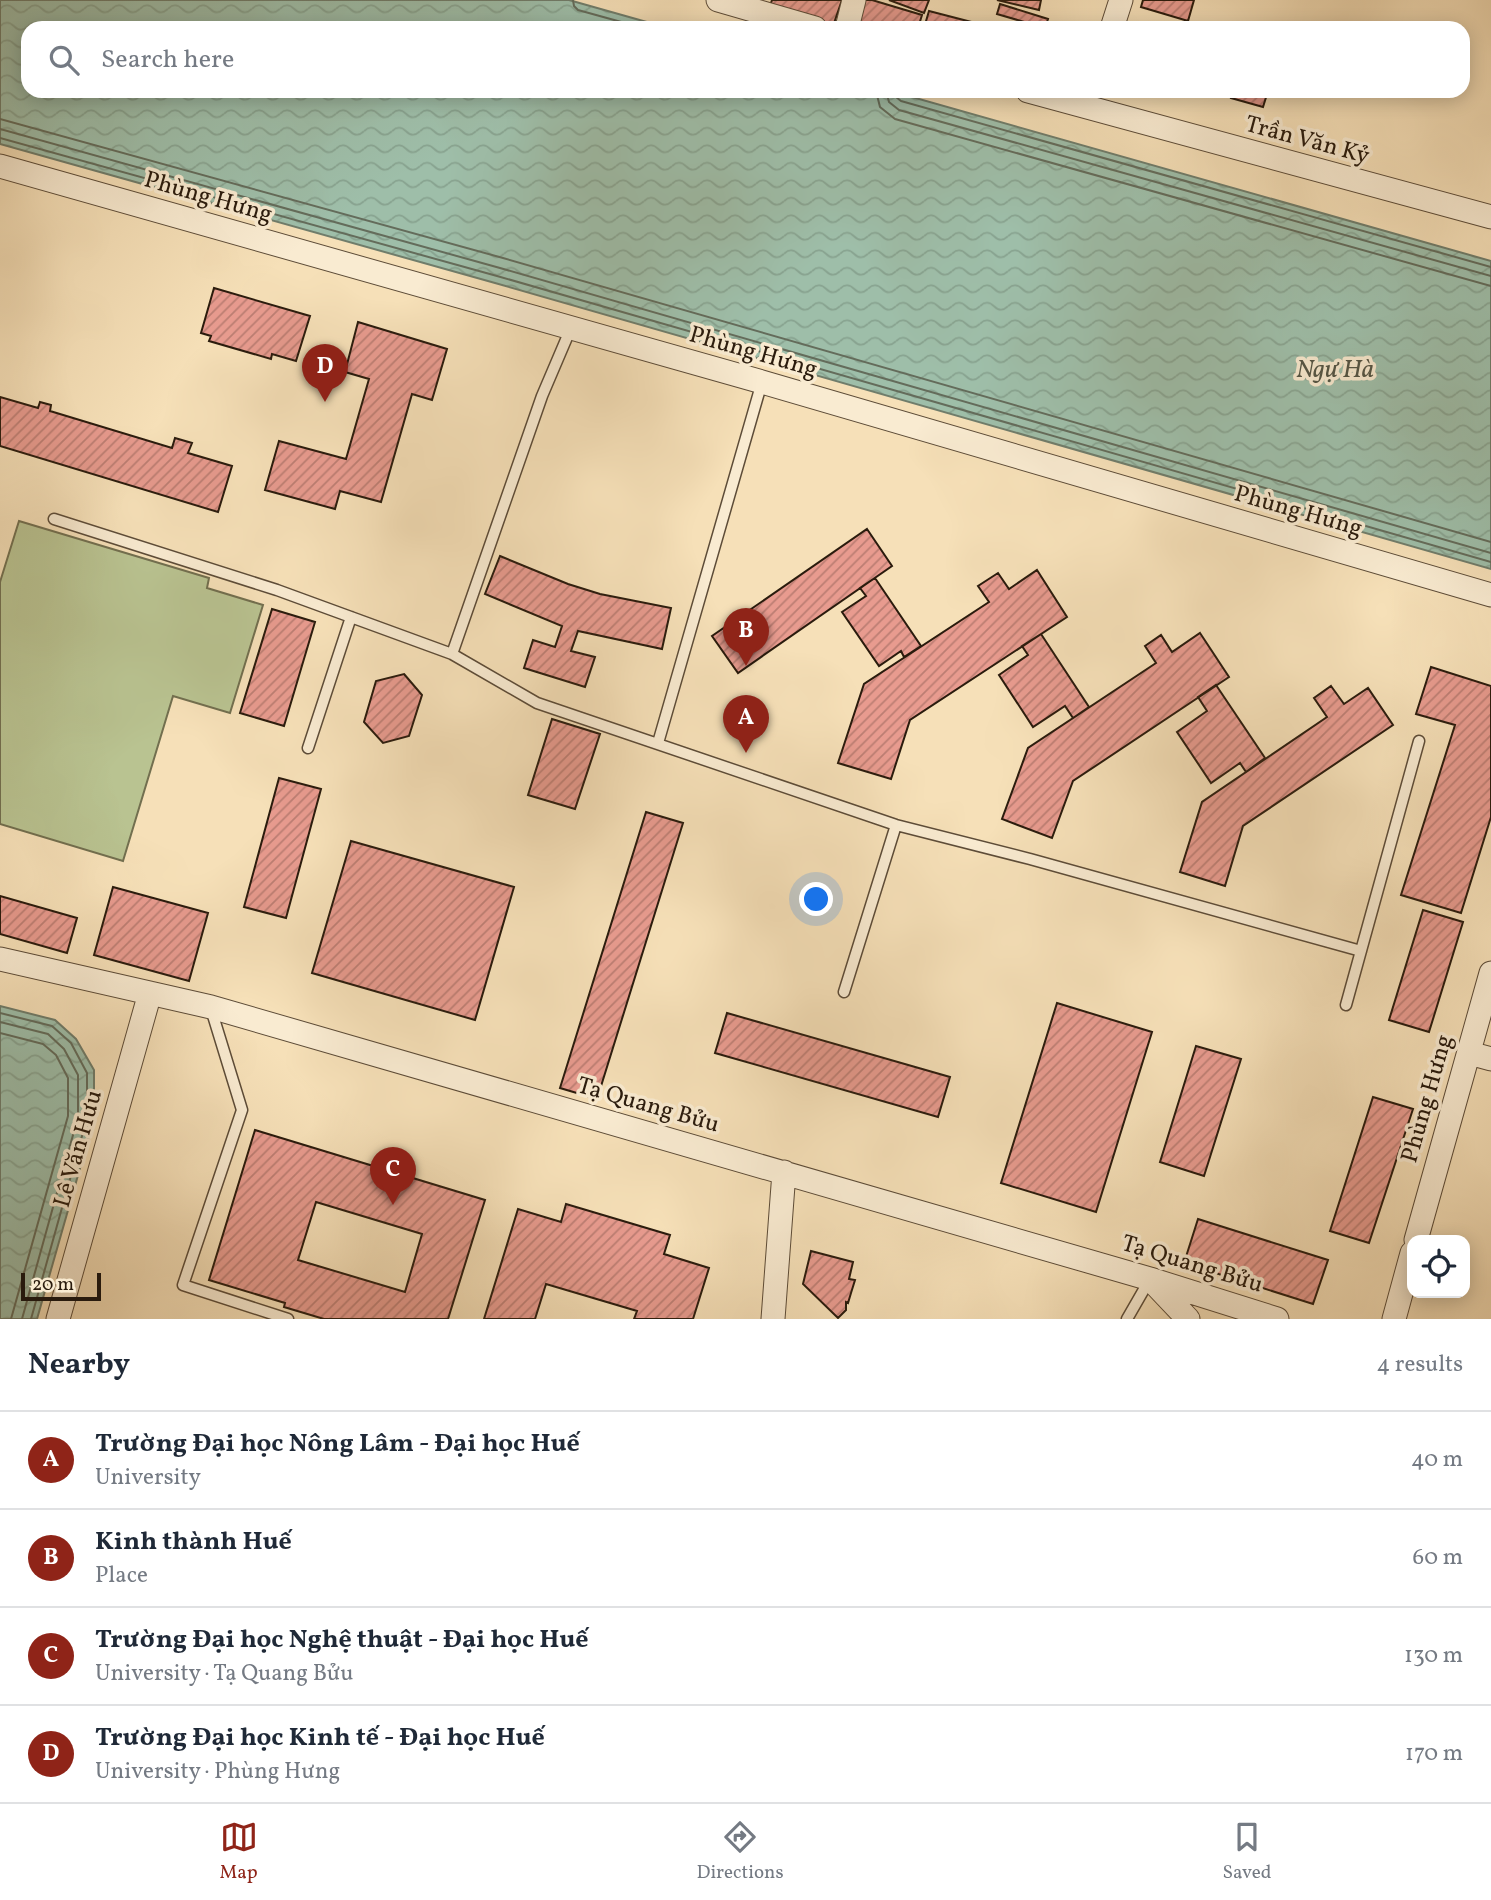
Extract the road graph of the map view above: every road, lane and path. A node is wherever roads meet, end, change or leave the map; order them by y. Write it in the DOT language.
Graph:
graph roads {
  1 [pos="718,0"];
  2 [pos="854,0"];
  3 [pos="1121,0"];
  4 [pos="791,21"];
  5 [pos="849,21"];
  6 [pos="1114,21"];
  7 [pos="1090,100"];
  8 [pos="1,169"];
  9 [pos="1491,217"];
  10 [pos="571,328"];
  11 [pos="762,382"];
  12 [pos="54,519"];
  13 [pos="1491,595"];
  14 [pos="351,617"];
  15 [pos="452,654"];
  16 [pos="1419,741"];
  17 [pos="658,743"];
  18 [pos="308,748"];
  19 [pos="896,825"];
  20 [pos="1361,951"];
  21 [pos="0,958"];
  22 [pos="1491,973"];
  23 [pos="844,992"];
  24 [pos="150,993"];
  25 [pos="1346,1005"];
  26 [pos="211,1007"];
  27 [pos="1469,1053"];
  28 [pos="1491,1059"];
  29 [pos="784,1172"];
  30 [pos="1417,1235"];
  31 [pos="1407,1271"];
  32 [pos="1150,1279"];
  33 [pos="58,1319"];
  34 [pos="288,1319"];
  35 [pos="773,1319"];
  36 [pos="1127,1319"];
  37 [pos="1188,1319"];
  38 [pos="1277,1319"];
  39 [pos="1394,1319"];
  1 -- 4 [label="street"];
  2 -- 5 [label="street"];
  3 -- 6 [label="street"];
  7 -- 9 [label="street, Trần Văn Kỷ"];
  8 -- 10 [label="street, Phùng Hưng"];
  10 -- 11 [label="street, Phùng Hưng"];
  10 -- 15 [label="lane"];
  11 -- 13 [label="street, Phùng Hưng"];
  11 -- 17 [label="lane"];
  12 -- 14 [label="lane"];
  14 -- 15 [label="lane"];
  14 -- 18 [label="lane"];
  15 -- 17 [label="lane"];
  16 -- 20 [label="lane"];
  17 -- 19 [label="lane"];
  19 -- 20 [label="lane"];
  19 -- 23 [label="lane"];
  20 -- 25 [label="lane"];
  21 -- 24 [label="street, Tạ Quang Bửu"];
  22 -- 27 [label="street, Phùng Hưng"];
  24 -- 26 [label="street, Tạ Quang Bửu"];
  24 -- 33 [label="street, Lê Văn Hưu"];
  26 -- 29 [label="street, Tạ Quang Bửu"];
  26 -- 34 [label="lane"];
  27 -- 28 [label="street"];
  27 -- 30 [label="street, Phùng Hưng"];
  29 -- 32 [label="street, Tạ Quang Bửu"];
  29 -- 35 [label="street"];
  31 -- 39 [label="street"];
  32 -- 36 [label="lane"];
  32 -- 37 [label="street"];
  32 -- 38 [label="street, Tạ Quang Bửu"];
}
